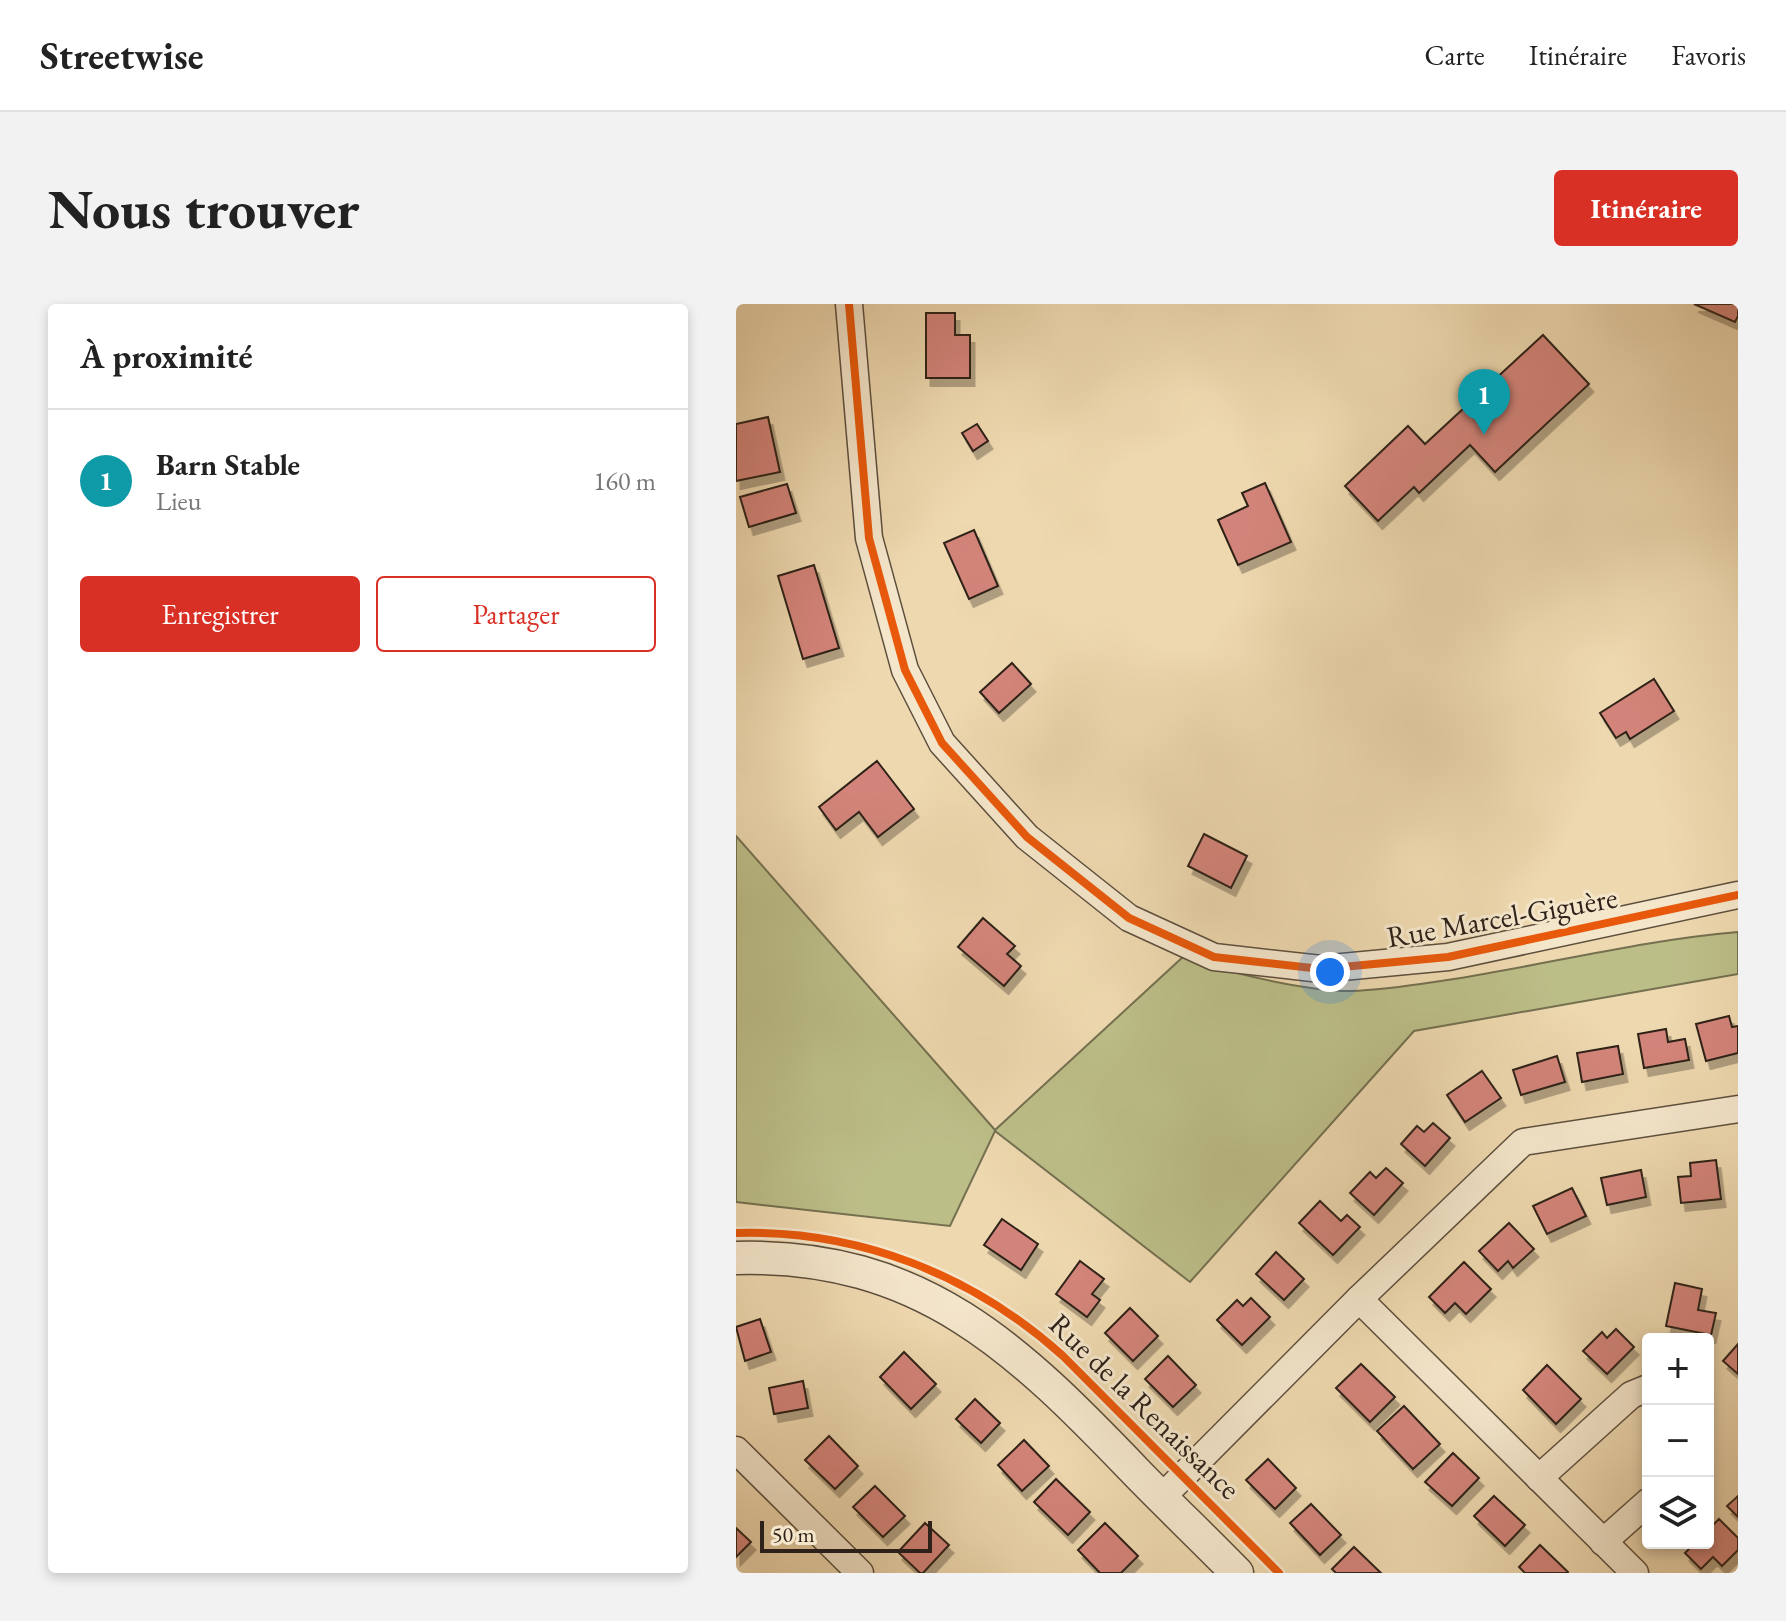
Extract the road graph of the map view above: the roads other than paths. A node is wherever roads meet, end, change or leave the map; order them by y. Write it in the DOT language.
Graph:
graph roads {
  1 [pos="849,304"];
  2 [pos="1738,895"];
  3 [pos="1738,1109"];
  4 [pos="736,1258"];
  5 [pos="1359,1299"];
  6 [pos="1642,1390"];
  7 [pos="736,1450"];
  8 [pos="1539,1478"];
  9 [pos="1162,1497"];
  10 [pos="1642,1507"];
  11 [pos="1603,1542"];
  12 [pos="860,1573"];
  13 [pos="1237,1573"];
  14 [pos="1635,1573"];
  1 -- 2 [label="street, Rue Marcel-Giguère"];
  3 -- 5 [label="street"];
  4 -- 9 [label="street, Rue de la Renaissance"];
  5 -- 8 [label="street"];
  5 -- 9 [label="street"];
  6 -- 8 [label="street"];
  7 -- 12 [label="street"];
  8 -- 11 [label="street"];
  9 -- 13 [label="street, Rue de la Renaissance"];
  10 -- 11 [label="street"];
  11 -- 14 [label="street"];
}
